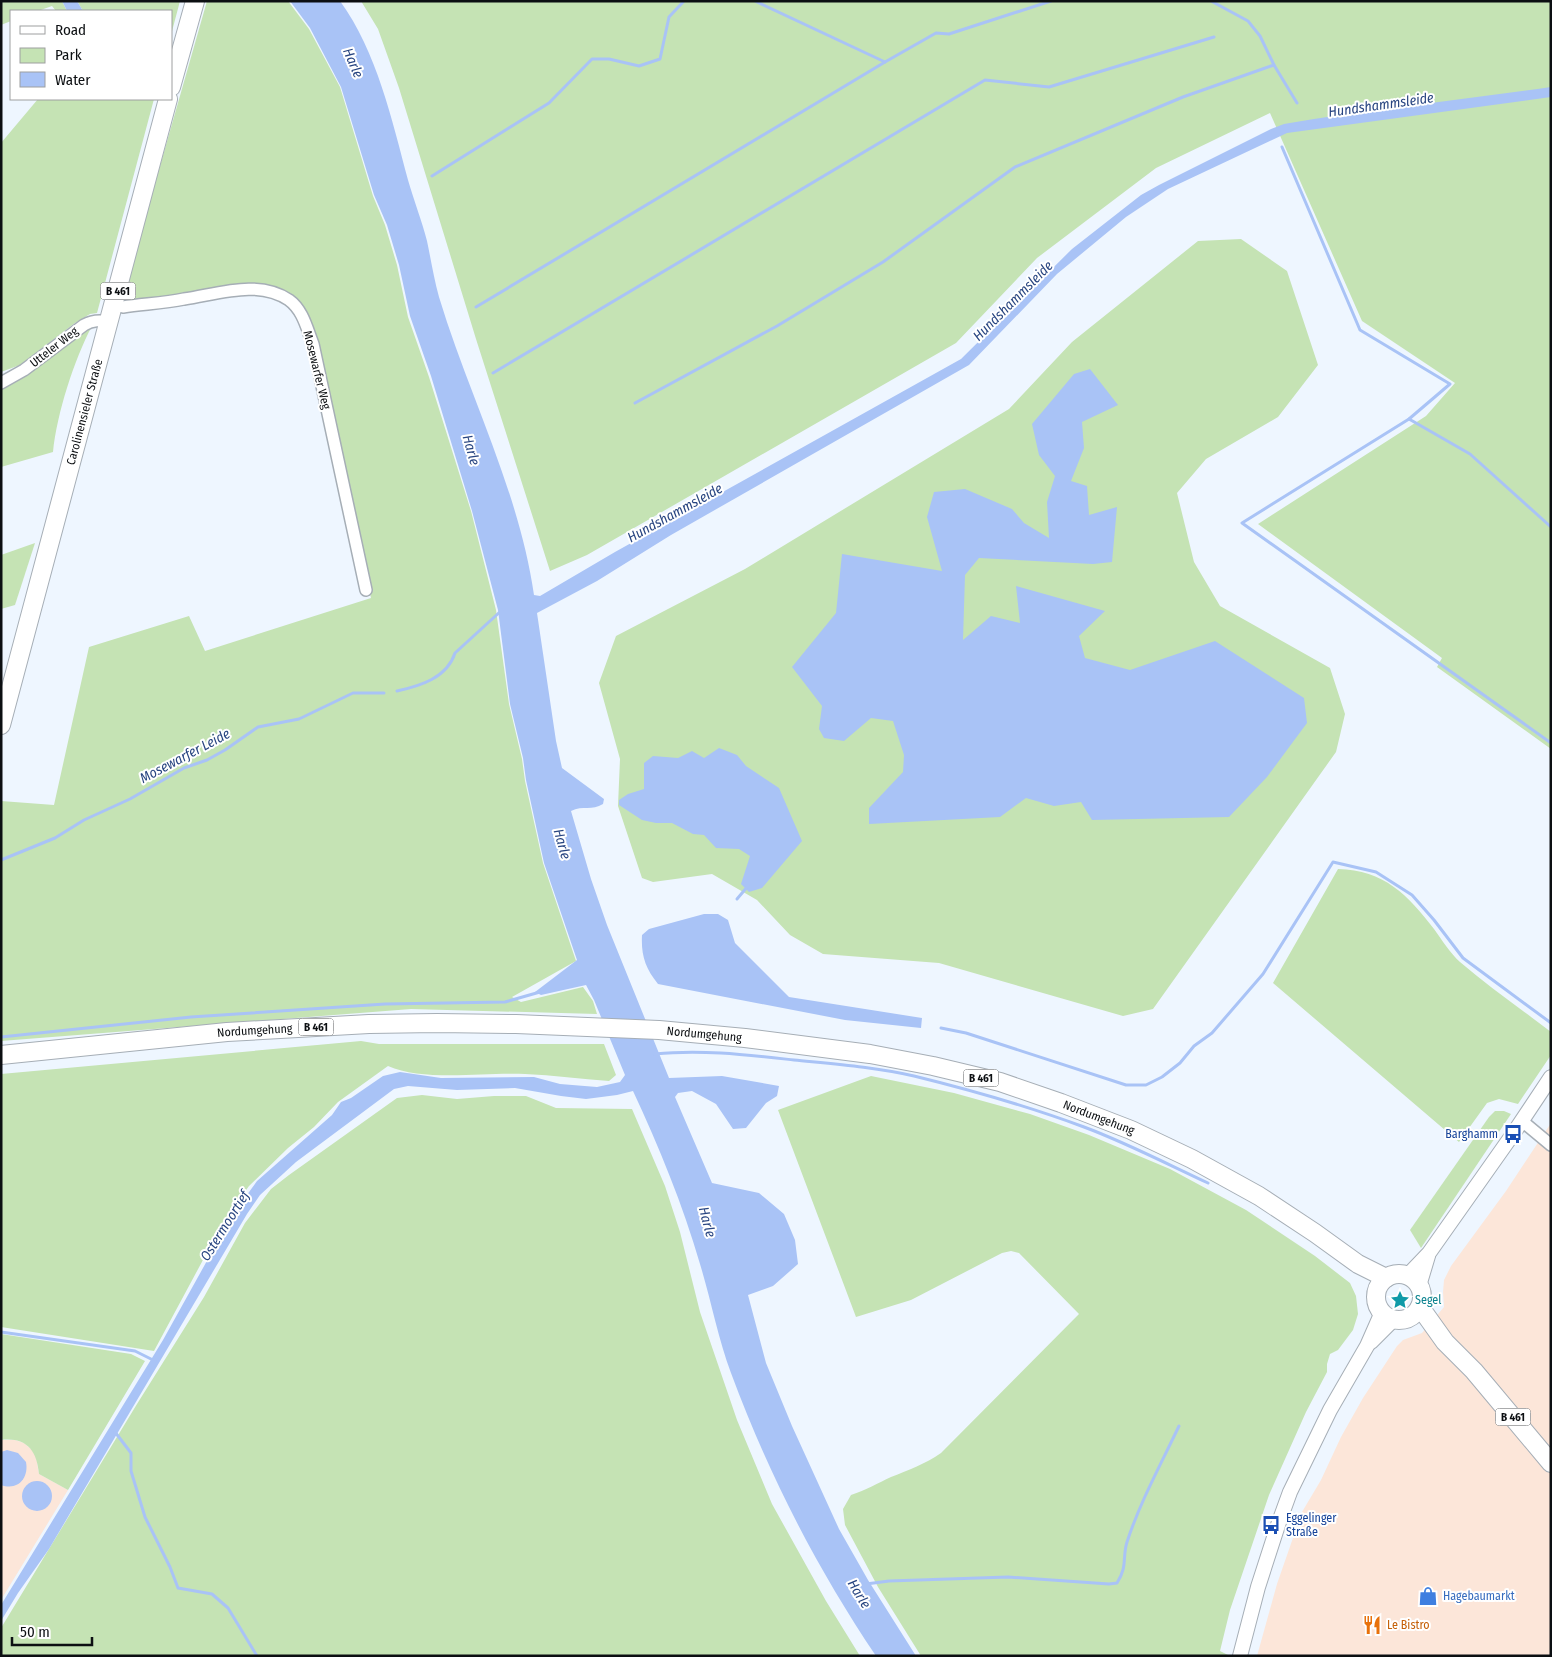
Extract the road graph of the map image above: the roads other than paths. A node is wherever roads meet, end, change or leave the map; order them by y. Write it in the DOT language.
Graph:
graph roads {
  1 [pos="195,1"];
  2 [pos="172,84"];
  3 [pos="168,100"];
  4 [pos="114,304"];
  5 [pos="110,322"];
  6 [pos="1,383"];
  7 [pos="366,590"];
  8 [pos="1,725"];
  9 [pos="1,1055"];
  10 [pos="1551,1077"];
  11 [pos="1522,1121"];
  12 [pos="1551,1145"];
  13 [pos="1413,1281"];
  14 [pos="1382,1284"];
  15 [pos="1416,1312"];
  16 [pos="1388,1316"];
  17 [pos="1551,1463"];
  18 [pos="1240,1656"];
  1 -- 2 [label="main road"];
  3 -- 4 [label="main road, Carolinensieler Straße / B 461"];
  4 -- 5 [label="main road, Carolinensieler Straße / B 461"];
  4 -- 7 [label="street, Mosewarfer Weg"];
  5 -- 6 [label="street, Utteler Weg"];
  5 -- 8 [label="main road, Carolinensieler Straße / B 461"];
  9 -- 14 [label="main road, Nordumgehung / B 461"];
  10 -- 11 [label="street"];
  11 -- 12 [label="street"];
  11 -- 13 [label="street"];
  13 -- 14 [label="main road"];
  13 -- 15 [label="main road"];
  14 -- 16 [label="main road"];
  15 -- 16 [label="main road"];
  15 -- 17 [label="main road, B 461"];
  16 -- 18 [label="street"];
}
